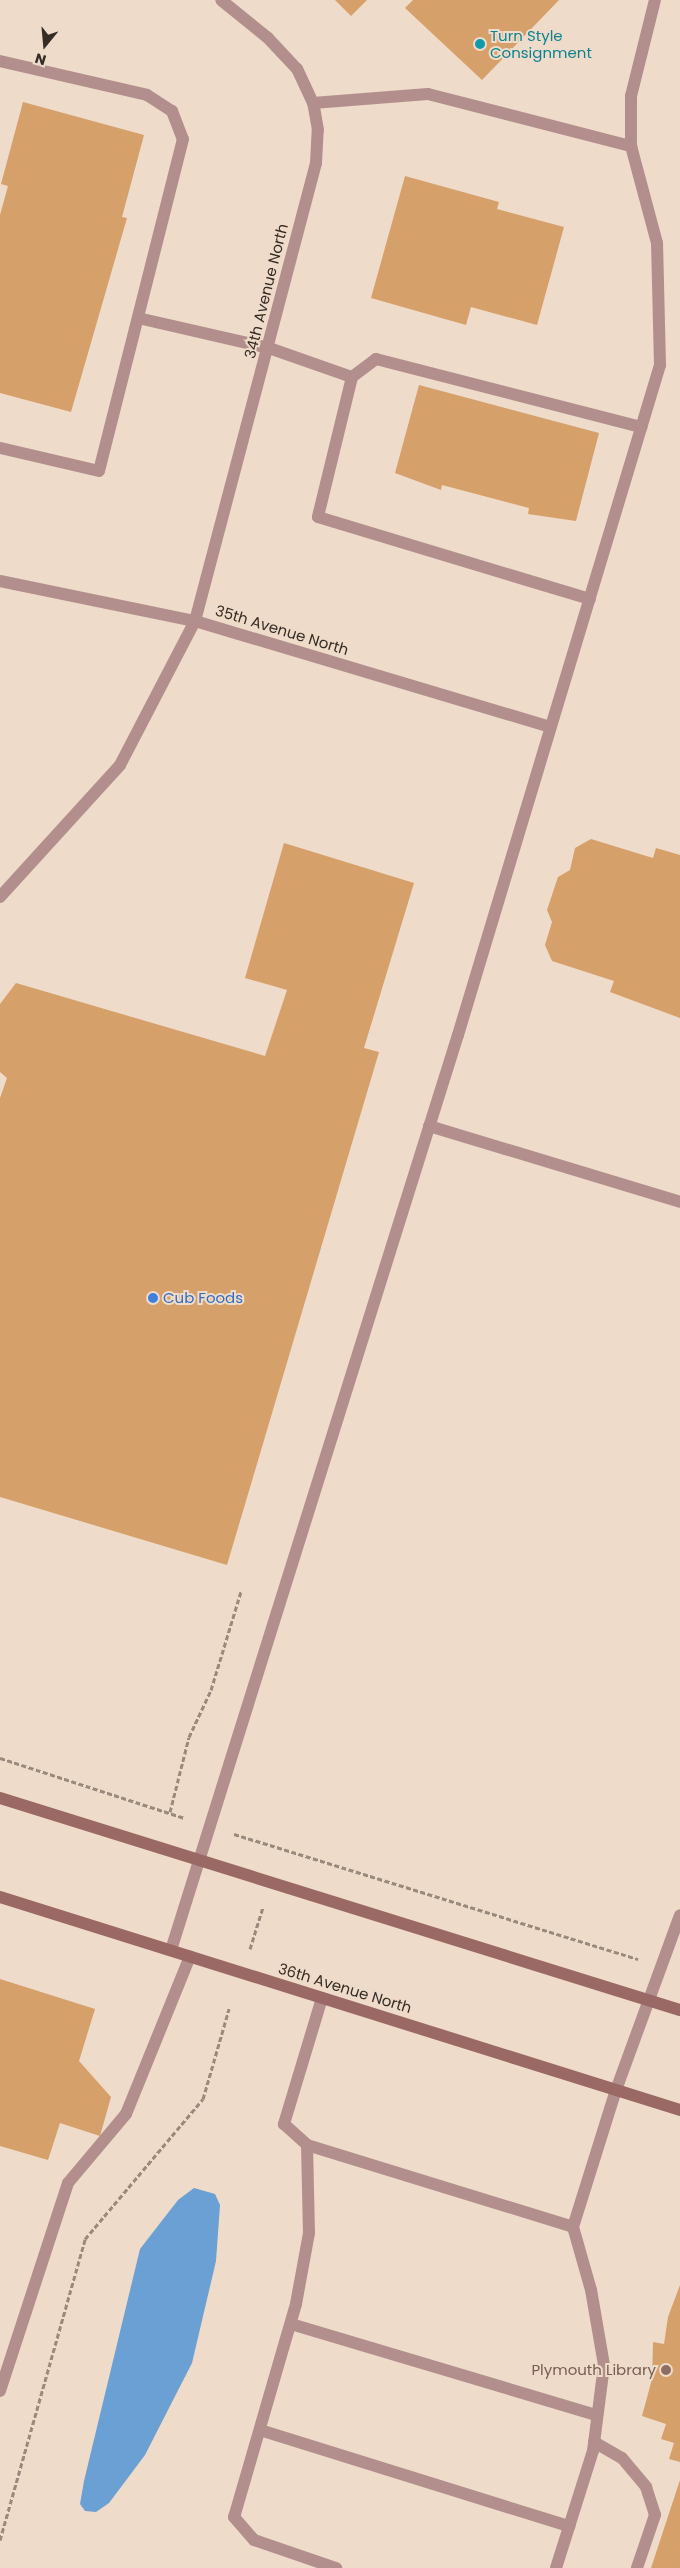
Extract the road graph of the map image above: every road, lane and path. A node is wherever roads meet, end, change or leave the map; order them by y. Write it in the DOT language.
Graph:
graph roads {
  1 [pos="221,0"];
  2 [pos="656,0"];
  3 [pos="0,61"];
  4 [pos="313,103"];
  5 [pos="632,146"];
  6 [pos="138,318"];
  7 [pos="269,348"];
  8 [pos="352,377"];
  9 [pos="642,427"];
  10 [pos="0,448"];
  11 [pos="0,581"];
  12 [pos="590,599"];
  13 [pos="195,621"];
  14 [pos="550,727"];
  15 [pos="0,897"];
  16 [pos="429,1126"];
  17 [pos="680,1202"];
  18 [pos="241,1591"];
  19 [pos="0,1758"];
  20 [pos="0,1798"];
  21 [pos="170,1812"];
  22 [pos="209,1826"];
  23 [pos="198,1860"];
  24 [pos="0,1897"];
  25 [pos="264,1904"];
  26 [pos="680,1914"];
  27 [pos="171,1950"];
  28 [pos="249,1952"];
  29 [pos="190,1956"];
  30 [pos="662,1966"];
  31 [pos="322,1998"];
  32 [pos="650,2001"];
  33 [pos="229,2009"];
  34 [pos="680,2010"];
  35 [pos="616,2090"];
  36 [pos="680,2110"];
  37 [pos="307,2145"];
  38 [pos="573,2227"];
  39 [pos="291,2324"];
  40 [pos="0,2392"];
  41 [pos="598,2415"];
  42 [pos="260,2430"];
  43 [pos="594,2442"];
  44 [pos="570,2526"];
  45 [pos="0,2540"];
  46 [pos="336,2568"];
  47 [pos="556,2568"];
  48 [pos="637,2568"];
  1 -- 4 [label="street, 34th Avenue North"];
  2 -- 5 [label="street"];
  3 -- 6 [label="street"];
  4 -- 5 [label="street"];
  4 -- 7 [label="street, 34th Avenue North"];
  5 -- 9 [label="street"];
  6 -- 7 [label="street"];
  6 -- 10 [label="street"];
  7 -- 8 [label="street"];
  7 -- 13 [label="street, 34th Avenue North"];
  8 -- 9 [label="street"];
  8 -- 12 [label="street"];
  9 -- 12 [label="street"];
  11 -- 13 [label="street, 35th Avenue North"];
  12 -- 14 [label="street"];
  13 -- 14 [label="street, 35th Avenue North"];
  13 -- 15 [label="street, 34th Avenue North"];
  14 -- 16 [label="street"];
  16 -- 17 [label="street"];
  16 -- 22 [label="street"];
  18 -- 21 [label="path"];
  19 -- 21 [label="path"];
  20 -- 23 [label="street"];
  21 -- 22 [label="path"];
  22 -- 23 [label="street"];
  22 -- 30 [label="path"];
  23 -- 27 [label="street"];
  23 -- 32 [label="street"];
  24 -- 27 [label="street, 36th Avenue North"];
  25 -- 28 [label="path"];
  26 -- 30 [label="street"];
  27 -- 29 [label="street, 36th Avenue North"];
  29 -- 31 [label="street, 36th Avenue North"];
  29 -- 40 [label="street"];
  30 -- 32 [label="street"];
  31 -- 35 [label="street, 36th Avenue North"];
  31 -- 37 [label="street"];
  32 -- 34 [label="street"];
  32 -- 35 [label="street"];
  33 -- 45 [label="path"];
  35 -- 36 [label="street, 36th Avenue North"];
  35 -- 38 [label="street"];
  37 -- 38 [label="street"];
  37 -- 39 [label="street"];
  38 -- 41 [label="street"];
  39 -- 41 [label="street"];
  39 -- 42 [label="street"];
  41 -- 43 [label="street"];
  42 -- 44 [label="street"];
  42 -- 46 [label="street"];
  43 -- 44 [label="street"];
  43 -- 48 [label="street"];
  44 -- 47 [label="street"];
}
